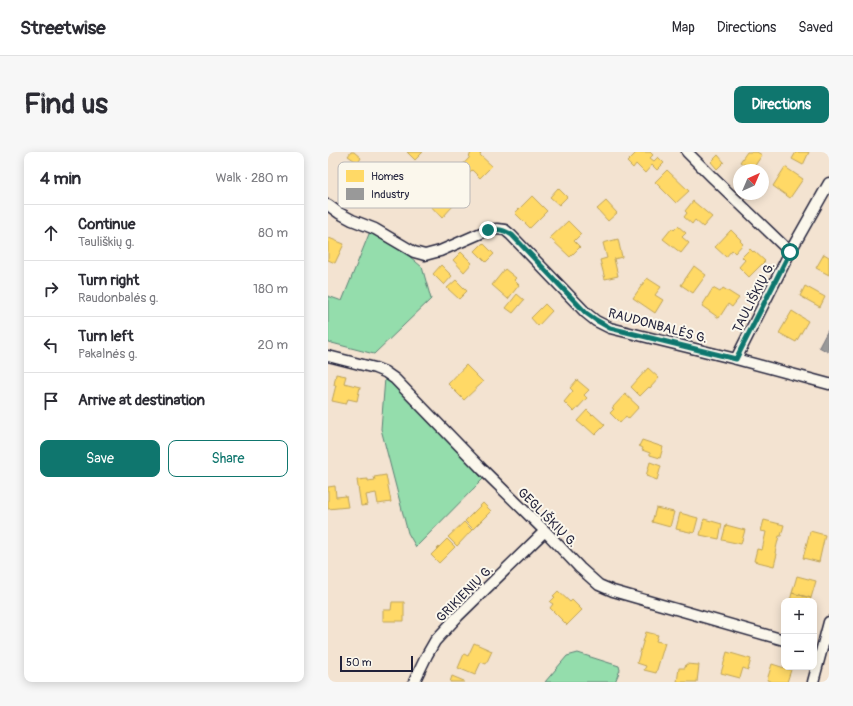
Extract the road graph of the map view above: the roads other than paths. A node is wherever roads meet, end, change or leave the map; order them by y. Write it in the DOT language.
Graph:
graph roads {
  1 [pos="687,152"];
  2 [pos="829,183"];
  3 [pos="328,205"];
  4 [pos="790,252"];
  5 [pos="328,356"];
  6 [pos="736,359"];
  7 [pos="829,384"];
  8 [pos="545,531"];
  9 [pos="829,622"];
  10 [pos="781,639"];
  11 [pos="821,651"];
  12 [pos="414,682"];
  13 [pos="813,682"];
  1 -- 4 [label="street"];
  2 -- 4 [label="street, TAULIŠKIŲ G."];
  3 -- 6 [label="street, RAUDONBALĖS G."];
  4 -- 6 [label="street, TAULIŠKIŲ G."];
  5 -- 8 [label="street, GEGLIŠKIŲ G."];
  6 -- 7 [label="street, RAUDONBALĖS G."];
  8 -- 10 [label="street, GEGLIŠKIŲ G."];
  8 -- 12 [label="street, GRIKIENIŲ G."];
  9 -- 11 [label="street"];
  11 -- 13 [label="street"];
}
